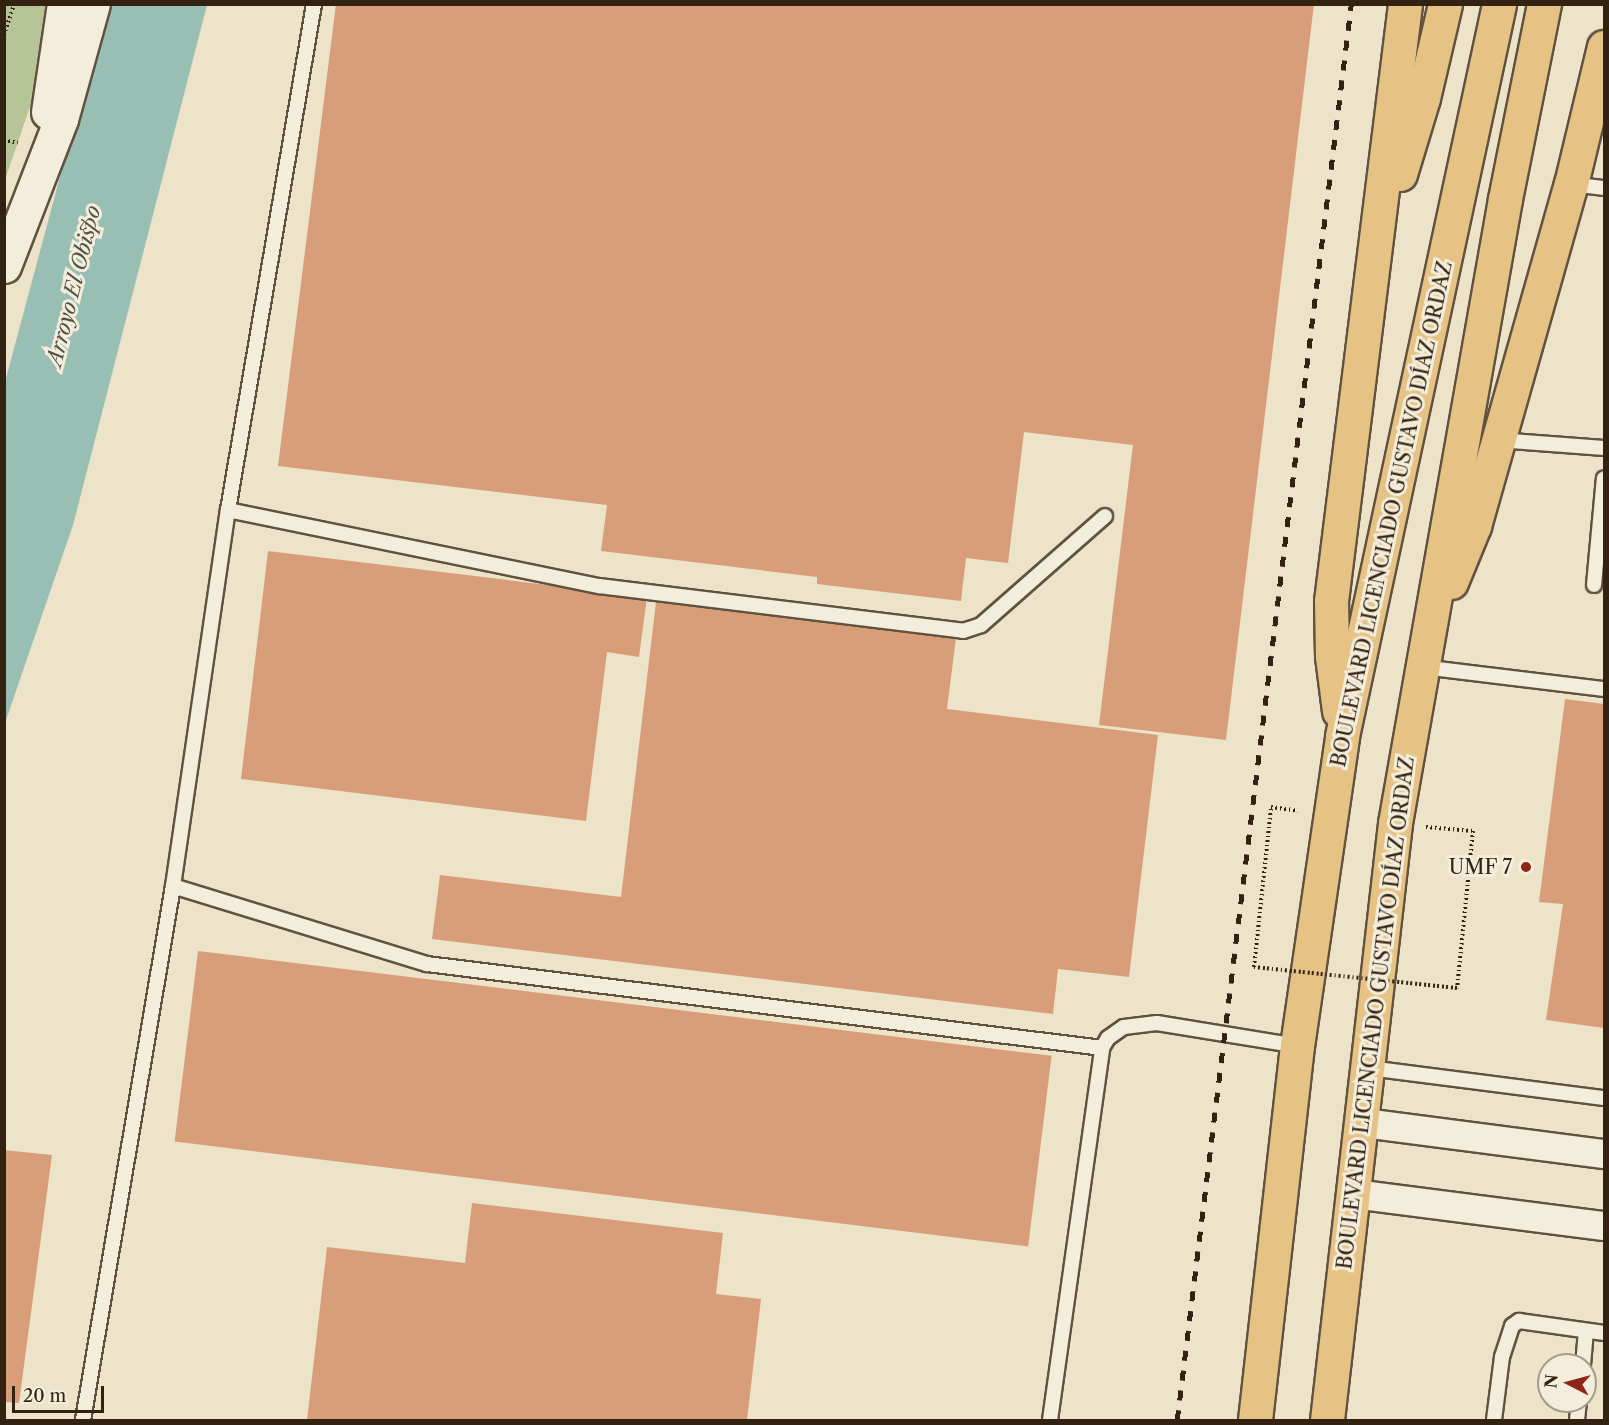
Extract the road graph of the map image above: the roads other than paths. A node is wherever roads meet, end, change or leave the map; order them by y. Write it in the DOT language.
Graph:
graph roads {
  1 [pos="64,4"];
  2 [pos="93,4"];
  3 [pos="314,4"];
  4 [pos="1405,4"];
  5 [pos="1445,4"];
  6 [pos="1499,4"];
  7 [pos="1544,4"];
  8 [pos="1603,62"];
  9 [pos="40,176"];
  10 [pos="1571,184"];
  11 [pos="1605,188"];
  12 [pos="1379,226"];
  13 [pos="4,266"];
  14 [pos="1498,440"];
  15 [pos="1605,448"];
  16 [pos="1605,478"];
  17 [pos="228,510"];
  18 [pos="1105,516"];
  19 [pos="1594,585"];
  20 [pos="1429,633"];
  21 [pos="1422,667"];
  22 [pos="1605,689"];
  23 [pos="1342,736"];
  24 [pos="173,886"];
  25 [pos="1297,1046"];
  26 [pos="1102,1048"];
  27 [pos="1369,1068"];
  28 [pos="1605,1098"];
  29 [pos="1364,1123"];
  30 [pos="1605,1154"];
  31 [pos="1354,1194"];
  32 [pos="1605,1226"];
  33 [pos="1586,1331"];
  34 [pos="1605,1333"];
  35 [pos="1584,1353"];
  36 [pos="83,1420"];
  37 [pos="1050,1420"];
  38 [pos="1255,1420"];
  39 [pos="1327,1420"];
  40 [pos="1494,1420"];
  1 -- 9 [label="street"];
  2 -- 9 [label="street"];
  3 -- 17 [label="lane"];
  4 -- 12 [label="main road"];
  5 -- 12 [label="main road"];
  6 -- 23 [label="main road, BOULEVARD LICENCIADO GUSTAVO DÍAZ ORDAZ"];
  7 -- 20 [label="main road, BOULEVARD LICENCIADO GUSTAVO DÍAZ ORDAZ"];
  8 -- 10 [label="main road"];
  9 -- 13 [label="street"];
  10 -- 11 [label="lane"];
  10 -- 14 [label="main road"];
  12 -- 23 [label="main road"];
  14 -- 15 [label="lane"];
  14 -- 20 [label="main road"];
  16 -- 19 [label="lane"];
  17 -- 18 [label="lane"];
  17 -- 24 [label="lane"];
  20 -- 21 [label="main road, BOULEVARD LICENCIADO GUSTAVO DÍAZ ORDAZ"];
  21 -- 22 [label="lane"];
  21 -- 27 [label="main road, BOULEVARD LICENCIADO GUSTAVO DÍAZ ORDAZ"];
  23 -- 25 [label="main road, BOULEVARD LICENCIADO GUSTAVO DÍAZ ORDAZ"];
  24 -- 26 [label="lane"];
  24 -- 36 [label="lane"];
  25 -- 26 [label="lane"];
  25 -- 38 [label="main road, BOULEVARD LICENCIADO GUSTAVO DÍAZ ORDAZ"];
  26 -- 37 [label="lane"];
  27 -- 28 [label="lane"];
  27 -- 29 [label="main road, BOULEVARD LICENCIADO GUSTAVO DÍAZ ORDAZ"];
  29 -- 30 [label="street"];
  29 -- 31 [label="main road, BOULEVARD LICENCIADO GUSTAVO DÍAZ ORDAZ"];
  31 -- 32 [label="street"];
  31 -- 39 [label="main road, BOULEVARD LICENCIADO GUSTAVO DÍAZ ORDAZ"];
  33 -- 34 [label="lane"];
  33 -- 35 [label="lane"];
  33 -- 40 [label="lane"];
}
